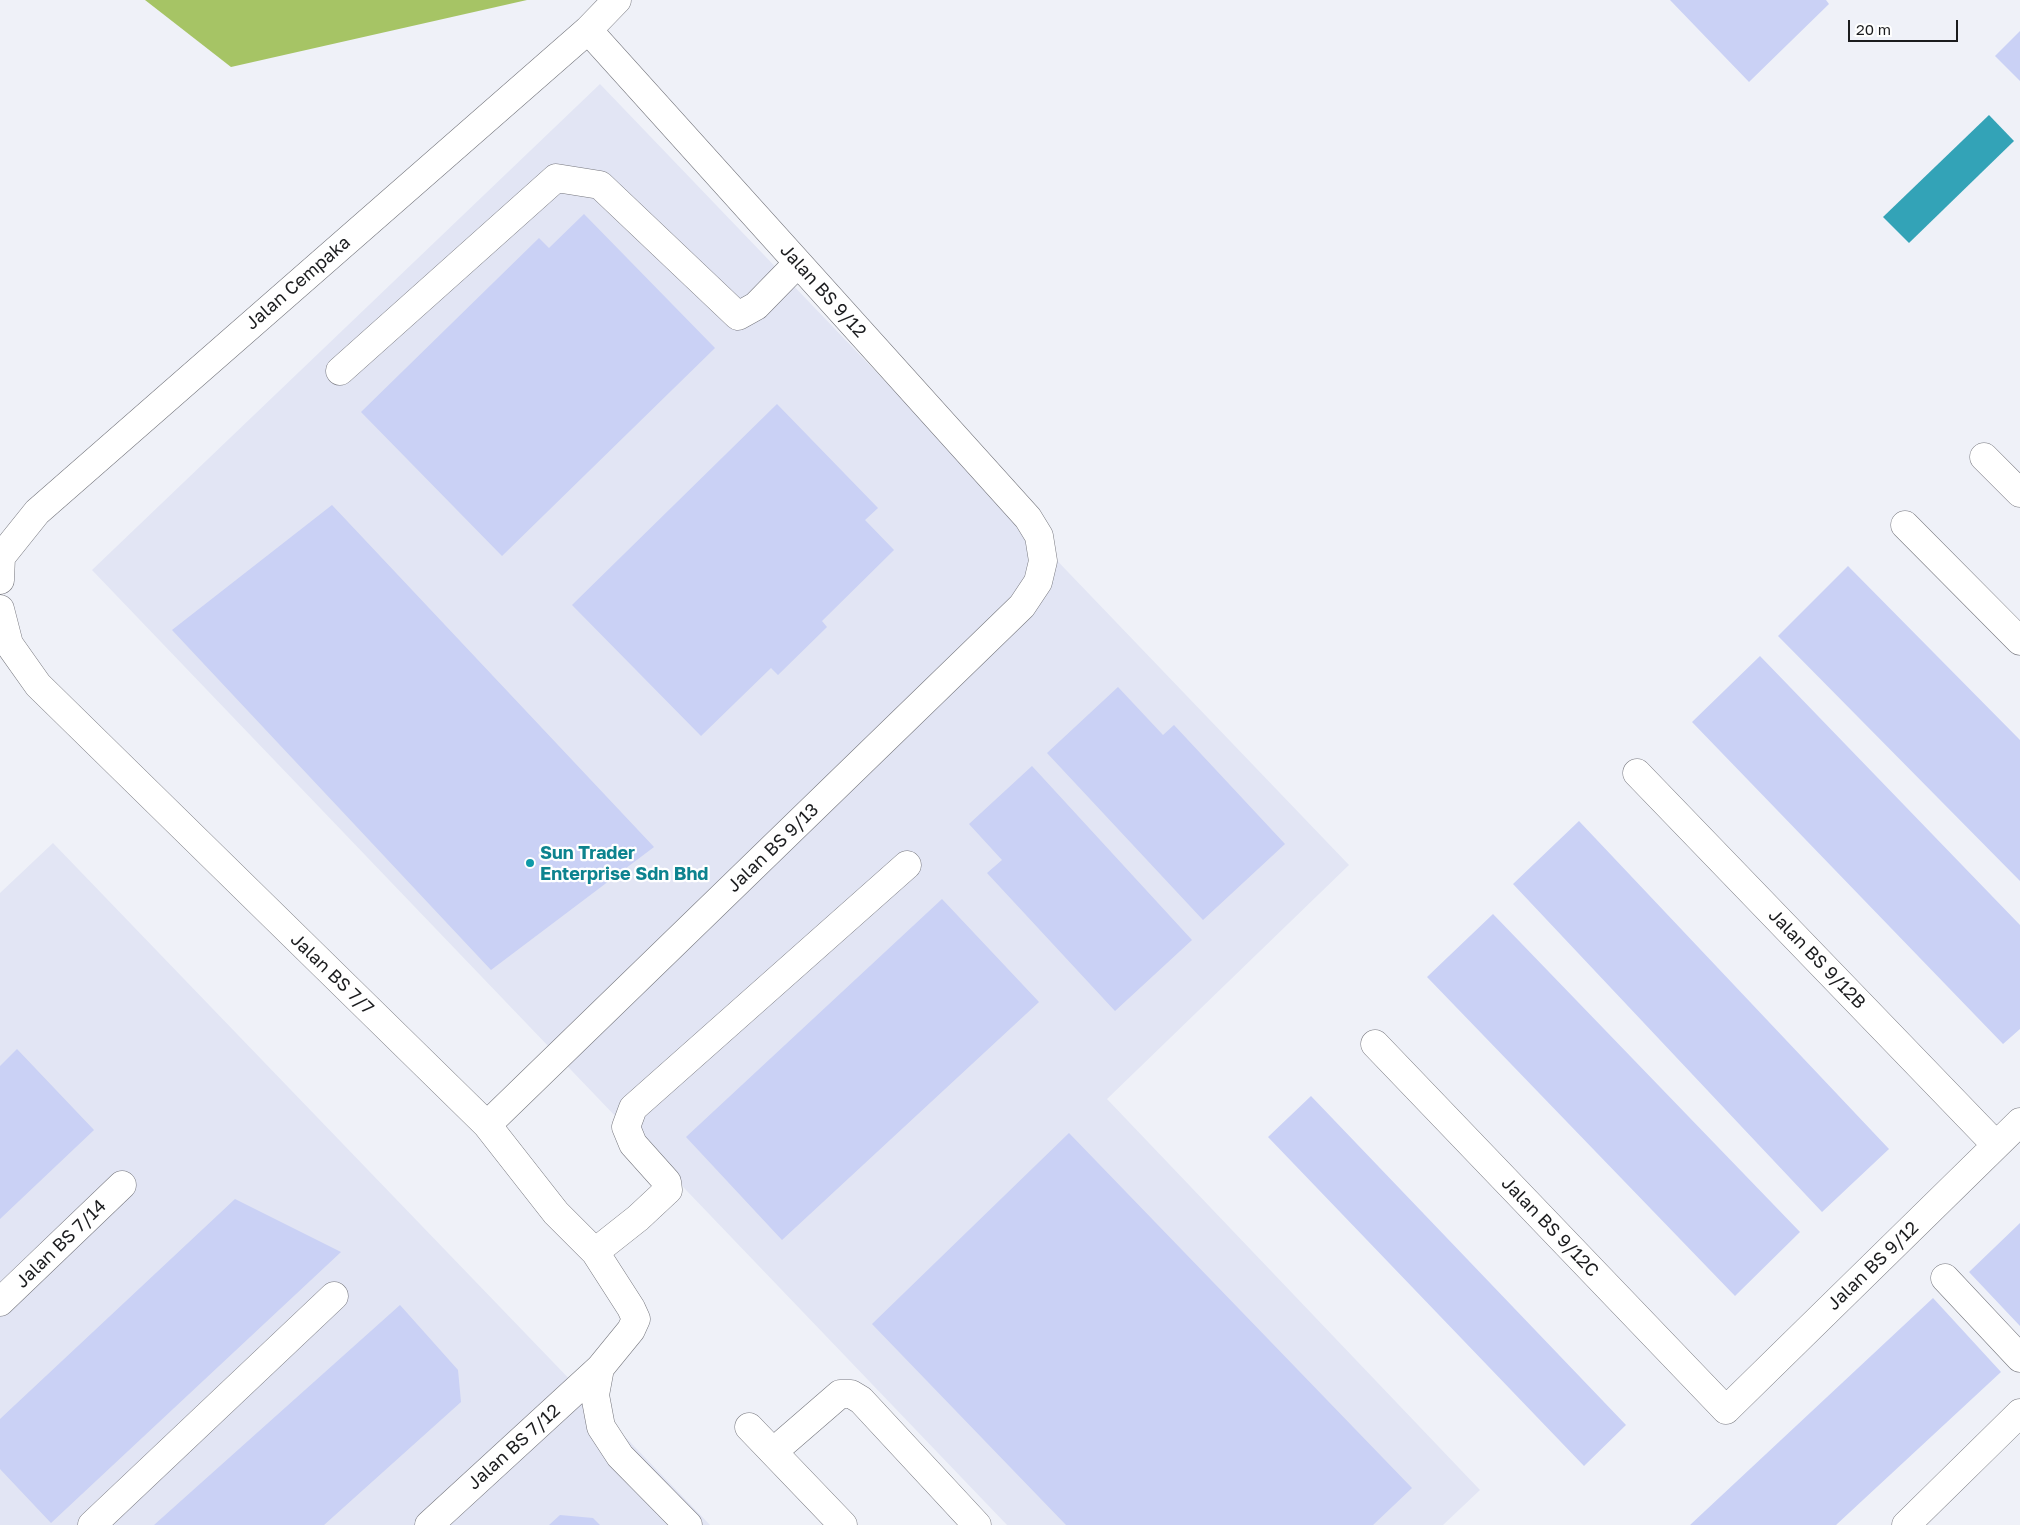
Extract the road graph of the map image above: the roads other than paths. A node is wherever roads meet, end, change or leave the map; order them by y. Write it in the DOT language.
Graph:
graph roads {
  1 [pos="617,0"];
  2 [pos="588,30"];
  3 [pos="798,263"];
  4 [pos="340,371"];
  5 [pos="1984,457"];
  6 [pos="2020,493"];
  7 [pos="1905,525"];
  8 [pos="1043,561"];
  9 [pos="0,580"];
  10 [pos="0,609"];
  11 [pos="2020,641"];
  12 [pos="1637,773"];
  13 [pos="906,865"];
  14 [pos="1375,1044"];
  15 [pos="2020,1122"];
  16 [pos="486,1125"];
  17 [pos="1996,1145"];
  18 [pos="122,1185"];
  19 [pos="594,1252"];
  20 [pos="1945,1278"];
  21 [pos="334,1296"];
  22 [pos="0,1302"];
  23 [pos="636,1319"];
  24 [pos="2020,1358"];
  25 [pos="600,1368"];
  26 [pos="1726,1410"];
  27 [pos="2020,1413"];
  28 [pos="748,1427"];
  29 [pos="773,1452"];
  30 [pos="92,1525"];
  31 [pos="429,1525"];
  32 [pos="688,1525"];
  33 [pos="843,1525"];
  34 [pos="977,1525"];
  35 [pos="1906,1525"];
  1 -- 2 [label="street, Jalan Cempaka"];
  2 -- 3 [label="street, Jalan BS 9/12"];
  2 -- 9 [label="street, Jalan Cempaka"];
  3 -- 4 [label="street"];
  3 -- 8 [label="street, Jalan BS 9/12"];
  5 -- 6 [label="street"];
  7 -- 11 [label="street"];
  8 -- 16 [label="street, Jalan BS 9/13"];
  10 -- 16 [label="street, Jalan BS 7/7"];
  12 -- 17 [label="street, Jalan BS 9/12B"];
  13 -- 19 [label="street"];
  14 -- 26 [label="street, Jalan BS 9/12C"];
  15 -- 17 [label="street, Jalan BS 9/12"];
  16 -- 19 [label="street, Jalan BS 7/7"];
  17 -- 26 [label="street, Jalan BS 9/12"];
  18 -- 22 [label="street, Jalan BS 7/14"];
  19 -- 23 [label="street, Jalan BS 7/7"];
  20 -- 24 [label="street"];
  21 -- 30 [label="street"];
  23 -- 25 [label="street, Jalan BS 7/12"];
  25 -- 31 [label="street, Jalan BS 7/12"];
  25 -- 32 [label="street"];
  27 -- 35 [label="street"];
  28 -- 29 [label="street"];
  29 -- 33 [label="street"];
  29 -- 34 [label="street"];
}
